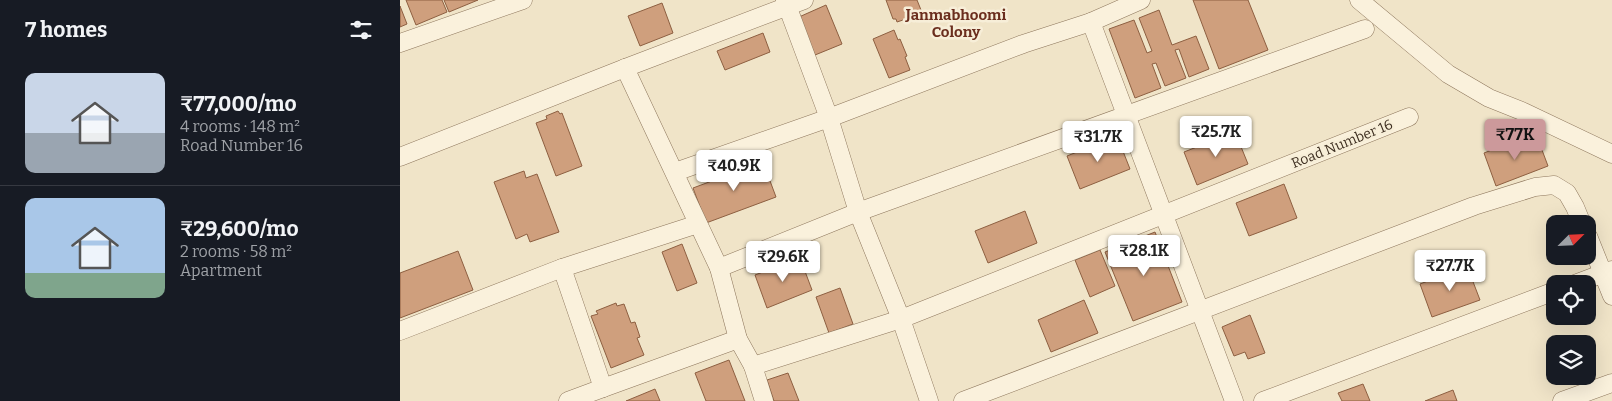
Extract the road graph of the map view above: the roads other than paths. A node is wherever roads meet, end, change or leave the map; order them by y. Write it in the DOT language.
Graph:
graph roads {
  1 [pos="523,0"];
  2 [pos="1141,0"];
  3 [pos="1359,0"];
  4 [pos="792,2"];
  5 [pos="1092,22"];
  6 [pos="1365,29"];
  7 [pos="400,43"];
  8 [pos="625,68"];
  9 [pos="1128,115"];
  10 [pos="1409,117"];
  11 [pos="829,118"];
  12 [pos="1612,154"];
  13 [pos="400,156"];
  14 [pos="675,172"];
  15 [pos="858,212"];
  16 [pos="1164,214"];
  17 [pos="1578,215"];
  18 [pos="698,224"];
  19 [pos="1596,250"];
  20 [pos="562,268"];
  21 [pos="719,268"];
  22 [pos="1608,272"];
  23 [pos="1596,276"];
  24 [pos="1546,294"];
  25 [pos="1612,296"];
  26 [pos="1199,311"];
  27 [pos="901,319"];
  28 [pos="400,331"];
  29 [pos="738,339"];
  30 [pos="753,366"];
  31 [pos="1612,383"];
  32 [pos="603,388"];
  33 [pos="568,401"];
  34 [pos="764,401"];
  35 [pos="929,401"];
  36 [pos="963,401"];
  37 [pos="1234,401"];
  38 [pos="1263,401"];
  39 [pos="1562,401"];
  1 -- 7 [label="street"];
  2 -- 5 [label="street"];
  3 -- 12 [label="street"];
  4 -- 8 [label="street"];
  4 -- 11 [label="street"];
  5 -- 9 [label="street"];
  5 -- 11 [label="street"];
  6 -- 9 [label="street"];
  8 -- 13 [label="street"];
  8 -- 14 [label="street"];
  9 -- 15 [label="street"];
  9 -- 16 [label="street"];
  10 -- 16 [label="street, Road Number 16"];
  11 -- 14 [label="street"];
  11 -- 15 [label="street"];
  14 -- 18 [label="street"];
  15 -- 21 [label="street"];
  15 -- 27 [label="street"];
  16 -- 26 [label="street"];
  16 -- 27 [label="street, Road Number 16"];
  17 -- 26 [label="street"];
  18 -- 20 [label="street"];
  18 -- 21 [label="street"];
  19 -- 22 [label="street"];
  20 -- 28 [label="street"];
  20 -- 32 [label="street"];
  21 -- 29 [label="street"];
  22 -- 23 [label="street"];
  22 -- 25 [label="street"];
  24 -- 38 [label="street"];
  26 -- 36 [label="street"];
  26 -- 37 [label="street"];
  27 -- 30 [label="street, Road Number 16"];
  27 -- 35 [label="street"];
  29 -- 30 [label="street"];
  29 -- 32 [label="street"];
  30 -- 34 [label="street"];
  31 -- 39 [label="street"];
  32 -- 33 [label="street"];
}
